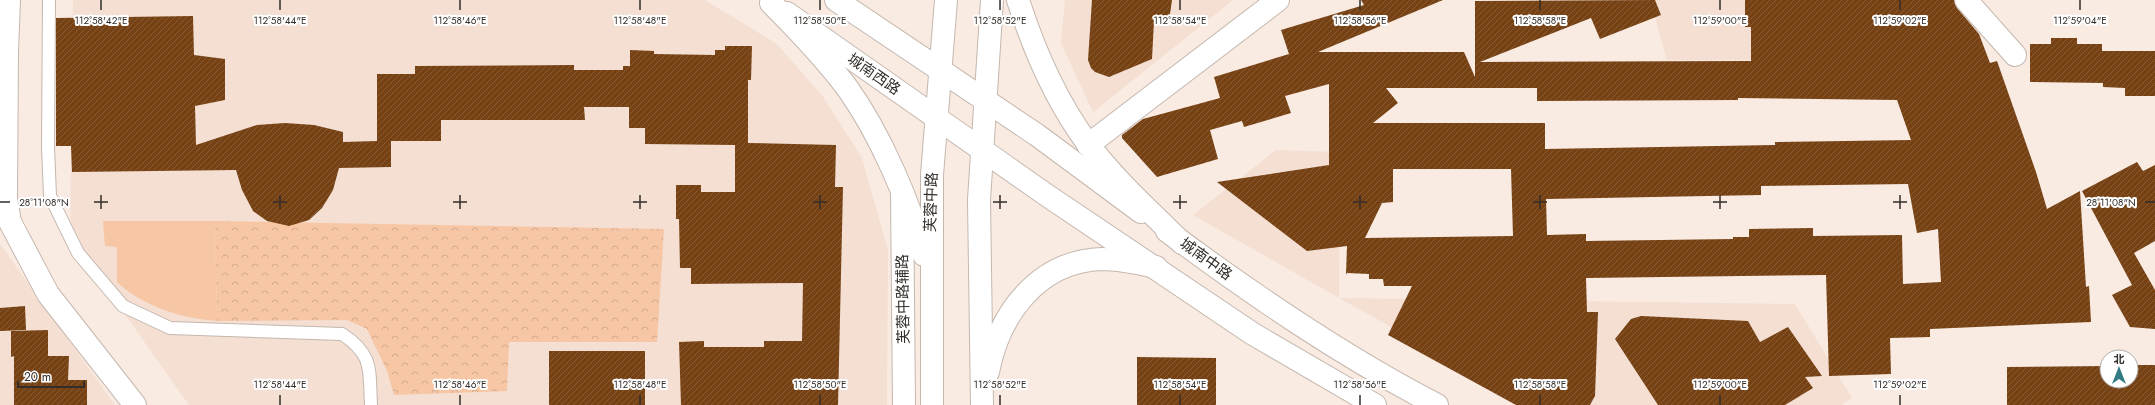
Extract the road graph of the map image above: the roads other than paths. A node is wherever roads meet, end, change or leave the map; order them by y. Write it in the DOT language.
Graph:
graph roads {
  1 [pos="9,0"];
  2 [pos="49,0"];
  3 [pos="836,0"];
  4 [pos="946,0"];
  5 [pos="992,0"];
  6 [pos="1278,0"];
  7 [pos="1966,0"];
  8 [pos="768,1"];
  9 [pos="1022,6"];
  10 [pos="2015,55"];
  11 [pos="940,69"];
  12 [pos="985,100"];
  13 [pos="936,117"];
  14 [pos="1088,145"];
  15 [pos="982,149"];
  16 [pos="902,193"];
  17 [pos="1182,242"];
  18 [pos="1156,267"];
  19 [pos="931,281"];
  20 [pos="135,405"];
  21 [pos="371,405"];
  22 [pos="904,405"];
  23 [pos="932,405"];
  24 [pos="982,405"];
  25 [pos="1375,405"];
  26 [pos="1437,405"];
  1 -- 20 [label="main road"];
  2 -- 21 [label="lane"];
  3 -- 11 [label="main road"];
  4 -- 11 [label="main road, 芙蓉中路"];
  5 -- 12 [label="main road"];
  6 -- 14 [label="main road"];
  7 -- 10 [label="main road"];
  8 -- 13 [label="main road, 城南西路"];
  8 -- 16 [label="main road"];
  9 -- 14 [label="main road"];
  11 -- 12 [label="main road"];
  11 -- 13 [label="main road, 芙蓉中路"];
  12 -- 15 [label="main road"];
  12 -- 17 [label="main road, 城南中路"];
  13 -- 15 [label="main road, 城南西路"];
  13 -- 19 [label="main road, 芙蓉中路"];
  14 -- 17 [label="main road"];
  15 -- 18 [label="main road"];
  15 -- 24 [label="main road"];
  16 -- 19 [label="main road"];
  16 -- 22 [label="main road, 芙蓉中路辅路"];
  17 -- 26 [label="main road, 城南中路"];
  18 -- 24 [label="main road"];
  18 -- 25 [label="main road"];
  19 -- 23 [label="main road, 芙蓉中路"];
}
